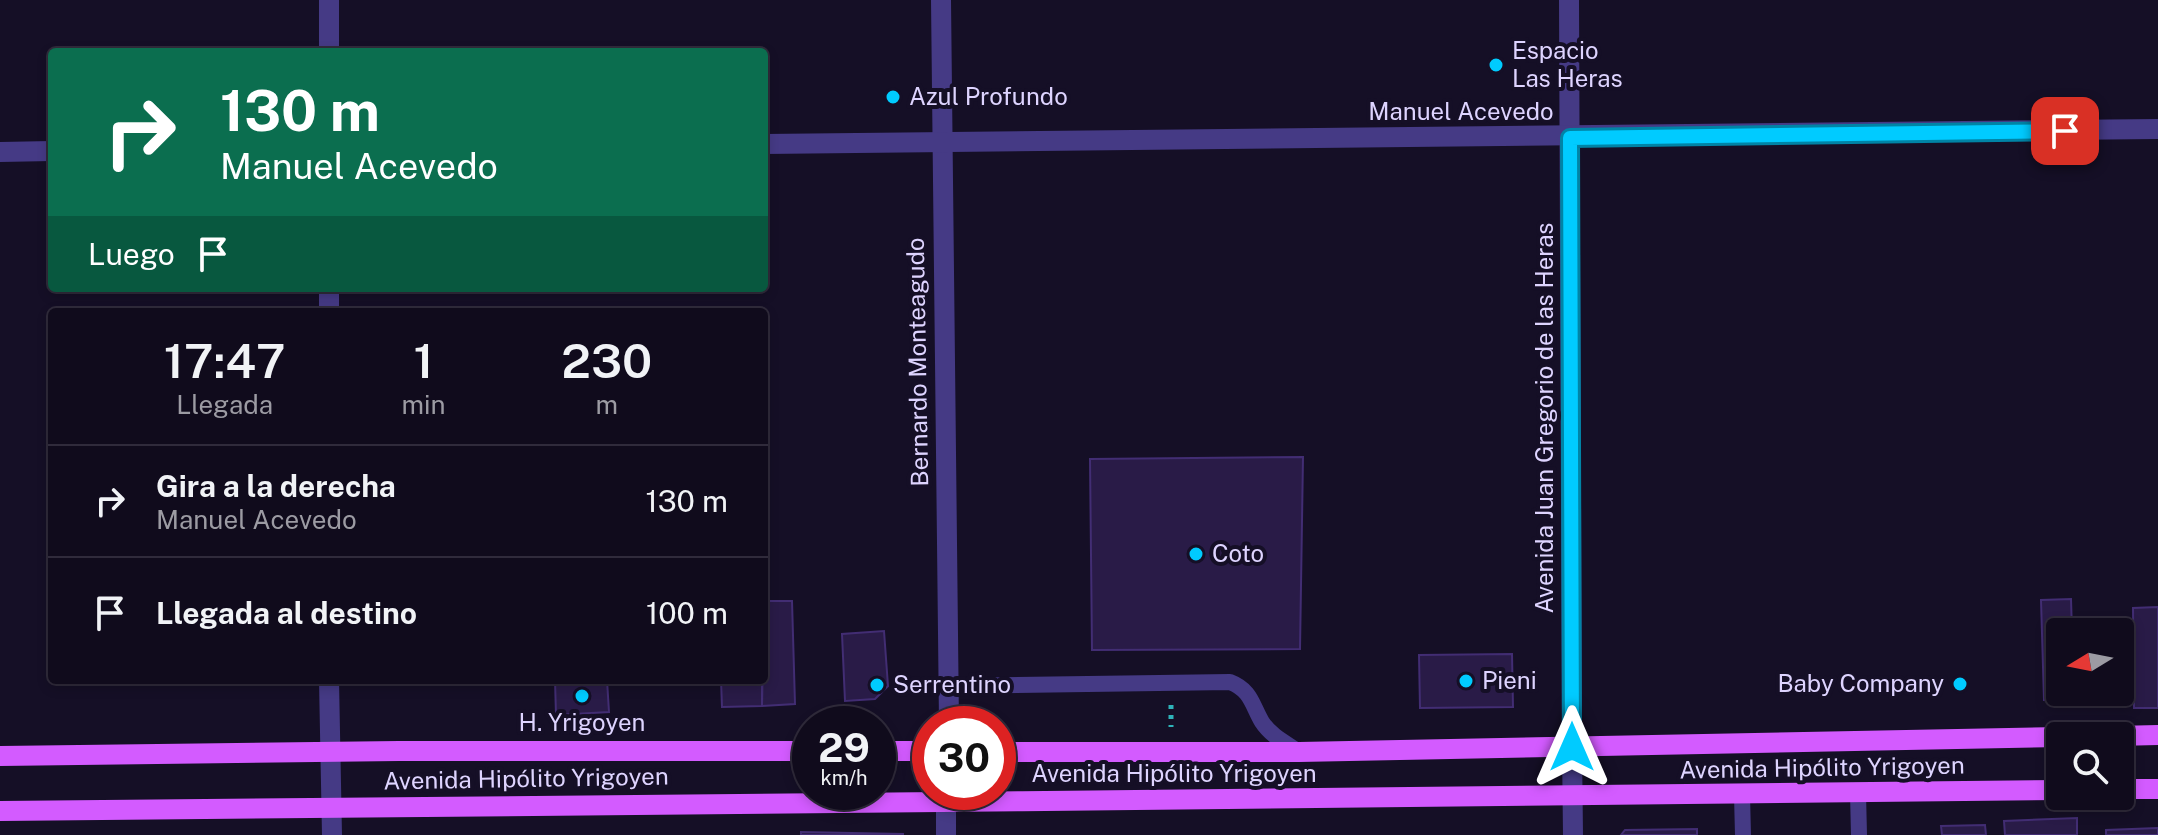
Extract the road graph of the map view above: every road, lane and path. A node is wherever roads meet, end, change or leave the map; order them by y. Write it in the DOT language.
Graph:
graph roads {
  1 [pos="329,0"];
  2 [pos="941,0"];
  3 [pos="1569,0"];
  4 [pos="329,48"];
  5 [pos="2158,129"];
  6 [pos="1570,138"];
  7 [pos="942,143"];
  8 [pos="768,144"];
  9 [pos="48,151"];
  10 [pos="0,152"];
  11 [pos="1170,683"];
  12 [pos="329,684"];
  13 [pos="948,686"];
  14 [pos="949,706"];
  15 [pos="2158,735"];
  16 [pos="2134,736"];
  17 [pos="2046,737"];
  18 [pos="1572,747"];
  19 [pos="329,751"];
  20 [pos="792,751"];
  21 [pos="1016,752"];
  22 [pos="1172,752"];
  23 [pos="1299,752"];
  24 [pos="0,756"];
  25 [pos="2134,789"];
  26 [pos="2158,789"];
  27 [pos="2046,790"];
  28 [pos="1858,793"];
  29 [pos="1742,795"];
  30 [pos="1573,798"];
  31 [pos="912,801"];
  32 [pos="1016,801"];
  33 [pos="332,807"];
  34 [pos="946,810"];
  35 [pos="0,811"];
  36 [pos="332,835"];
  37 [pos="946,835"];
  38 [pos="1573,835"];
  39 [pos="1743,835"];
  40 [pos="1859,835"];
  1 -- 4 [label="street"];
  2 -- 7 [label="street, Bernardo Monteagudo"];
  3 -- 6 [label="street, Avenida Juan Gregorio de las Heras"];
  5 -- 6 [label="street, Manuel Acevedo"];
  6 -- 7 [label="street, Manuel Acevedo"];
  6 -- 18 [label="street, Avenida Juan Gregorio de las Heras"];
  7 -- 8 [label="street, Manuel Acevedo"];
  7 -- 13 [label="street, Bernardo Monteagudo"];
  9 -- 10 [label="street"];
  11 -- 13 [label="lane"];
  11 -- 22 [label="path"];
  11 -- 23 [label="lane"];
  12 -- 19 [label="street"];
  13 -- 14 [label="street, Bernardo Monteagudo"];
  15 -- 16 [label="main road"];
  17 -- 18 [label="main road, Avenida Hipólito Yrigoyen"];
  18 -- 23 [label="main road, Avenida Hipólito Yrigoyen"];
  18 -- 30 [label="street, Avenida Juan Gregorio de las Heras"];
  19 -- 20 [label="main road, Avenida Hipólito Yrigoyen"];
  19 -- 24 [label="main road, Avenida Hipólito Yrigoyen"];
  19 -- 33 [label="street"];
  21 -- 22 [label="main road, Avenida Hipólito Yrigoyen"];
  22 -- 23 [label="main road, Avenida Hipólito Yrigoyen"];
  25 -- 26 [label="main road"];
  27 -- 28 [label="main road, Avenida Hipólito Yrigoyen"];
  28 -- 29 [label="main road, Avenida Hipólito Yrigoyen"];
  28 -- 40 [label="lane"];
  29 -- 30 [label="main road, Avenida Hipólito Yrigoyen"];
  29 -- 39 [label="lane"];
  30 -- 32 [label="main road, Avenida Hipólito Yrigoyen"];
  30 -- 38 [label="street, Avenida Juan Gregorio de las Heras"];
  31 -- 33 [label="main road, Avenida Hipólito Yrigoyen"];
  33 -- 35 [label="main road, Avenida Hipólito Yrigoyen"];
  33 -- 36 [label="street"];
  34 -- 37 [label="street"];
}
